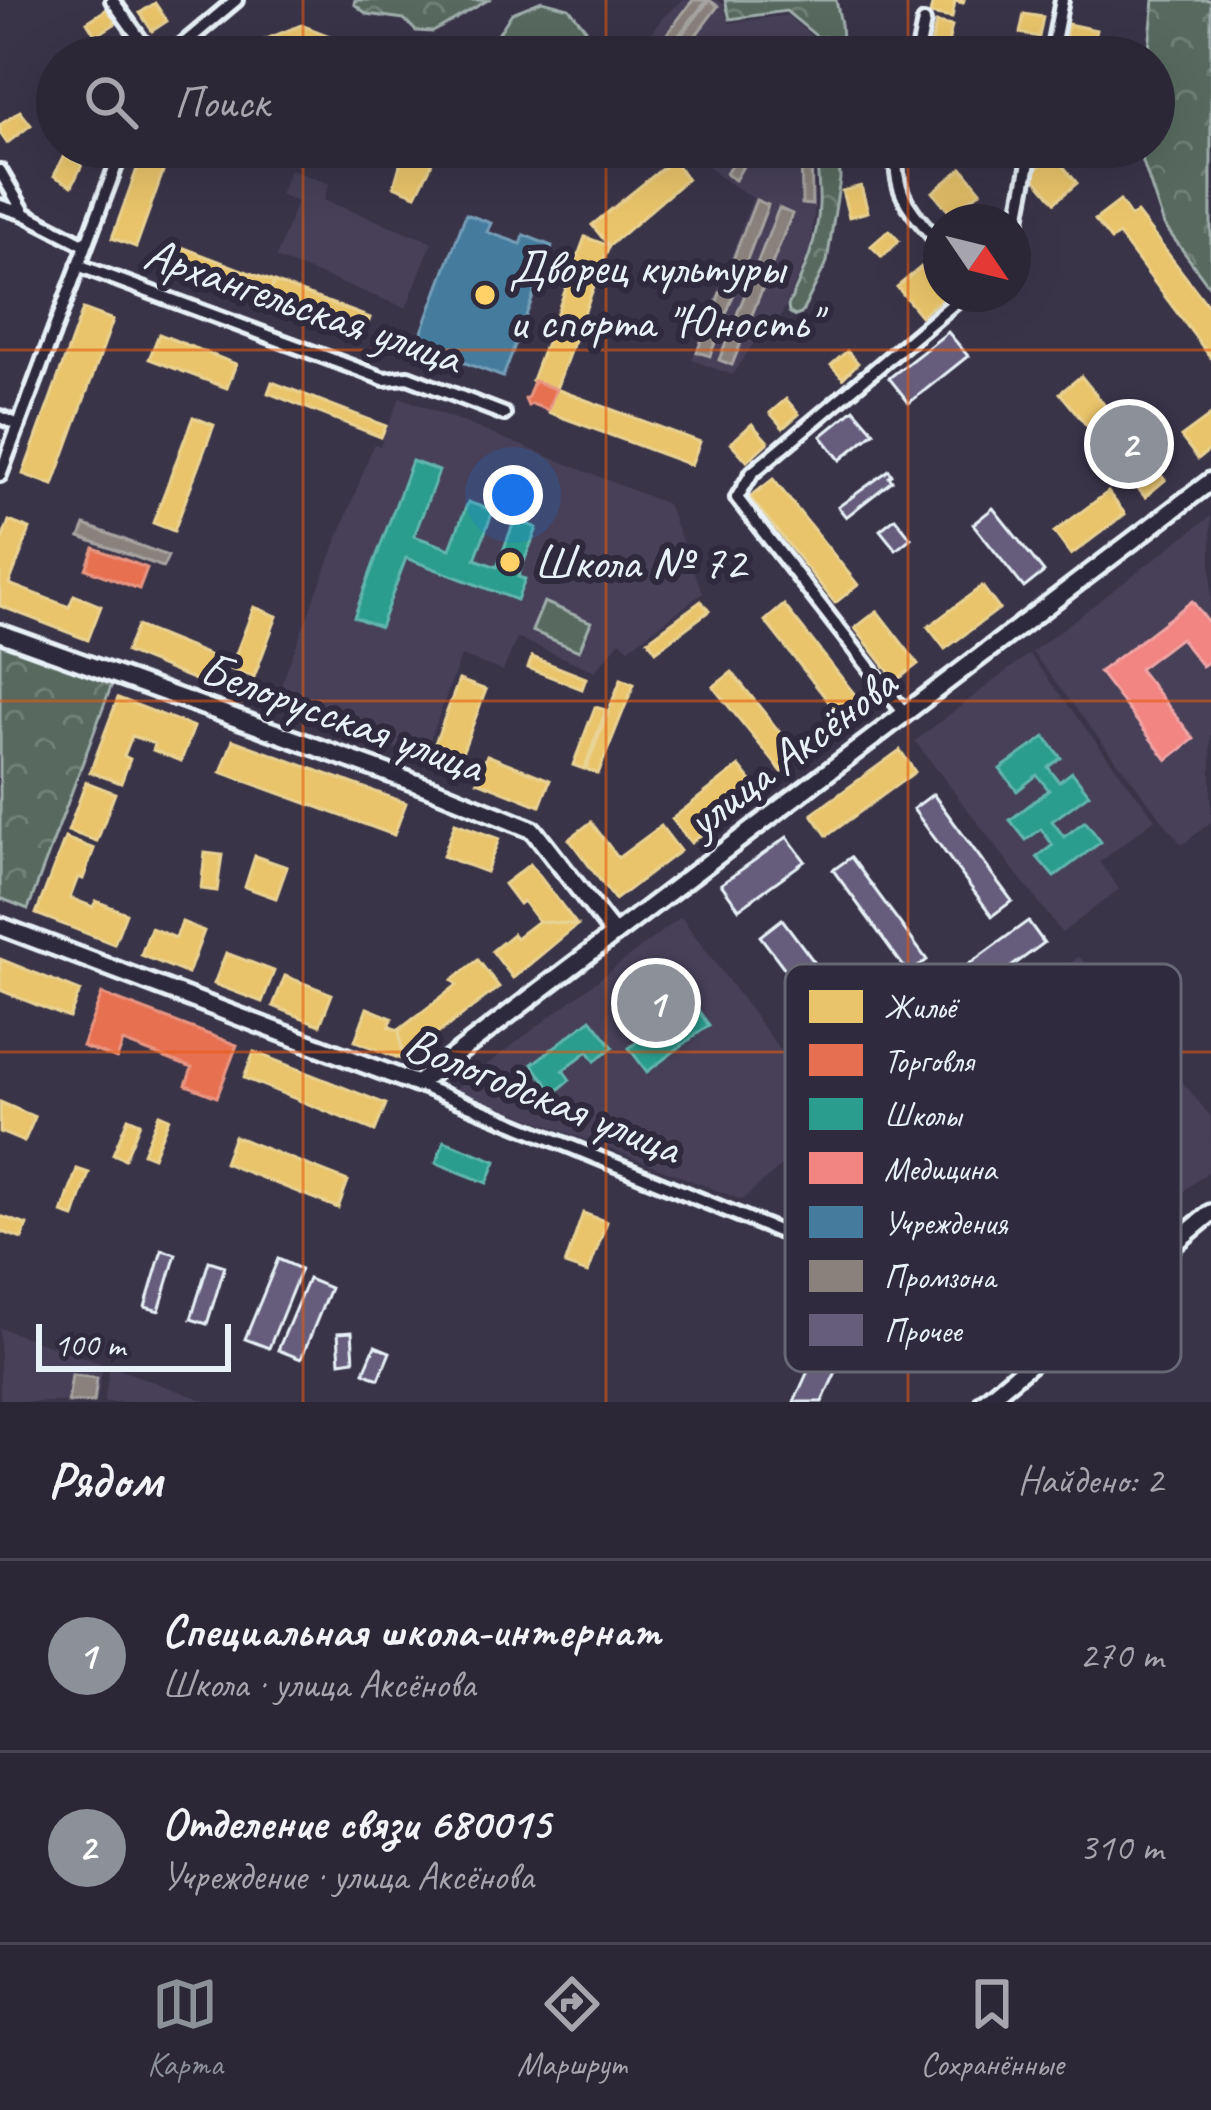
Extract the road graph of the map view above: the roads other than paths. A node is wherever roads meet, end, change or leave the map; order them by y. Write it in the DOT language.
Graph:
graph roads {
  1 [pos="112,0"];
  2 [pos="236,0"];
  3 [pos="1062,0"];
  4 [pos="924,22"];
  5 [pos="138,36"];
  6 [pos="193,36"];
  7 [pos="921,36"];
  8 [pos="1055,36"];
  9 [pos="115,168"];
  10 [pos="896,168"];
  11 [pos="1028,168"];
  12 [pos="0,171"];
  13 [pos="1021,204"];
  14 [pos="0,206"];
  15 [pos="25,214"];
  16 [pos="923,224"];
  17 [pos="86,245"];
  18 [pos="78,265"];
  19 [pos="944,312"];
  20 [pos="504,414"];
  21 [pos="0,417"];
  22 [pos="19,425"];
  23 [pos="0,475"];
  24 [pos="1211,482"];
  25 [pos="0,633"];
  26 [pos="906,716"];
  27 [pos="0,926"];
  28 [pos="614,934"];
  29 [pos="417,1084"];
  30 [pos="1211,1213"];
  31 [pos="785,1234"];
  32 [pos="1181,1238"];
  33 [pos="1021,1372"];
  34 [pos="985,1402"];
  1 -- 5 [label="street"];
  2 -- 6 [label="street"];
  3 -- 8 [label="street"];
  4 -- 7 [label="street"];
  9 -- 17 [label="street"];
  10 -- 16 [label="street"];
  11 -- 13 [label="street"];
  12 -- 15 [label="street"];
  14 -- 15 [label="street, Архангельская улица"];
  15 -- 17 [label="street, Архангельская улица"];
  17 -- 18 [label="street"];
  18 -- 20 [label="street, Архангельская улица"];
  18 -- 22 [label="street"];
  19 -- 26 [label="street"];
  21 -- 22 [label="street"];
  22 -- 23 [label="street"];
  24 -- 26 [label="street, улица Аксёнова"];
  25 -- 28 [label="street, Белорусская улица"];
  26 -- 28 [label="street, улица Аксёнова"];
  27 -- 29 [label="street, Вологодская улица"];
  28 -- 29 [label="street, улица Аксёнова"];
  29 -- 31 [label="street, Вологодская улица"];
  30 -- 32 [label="street"];
  33 -- 34 [label="street"];
}
